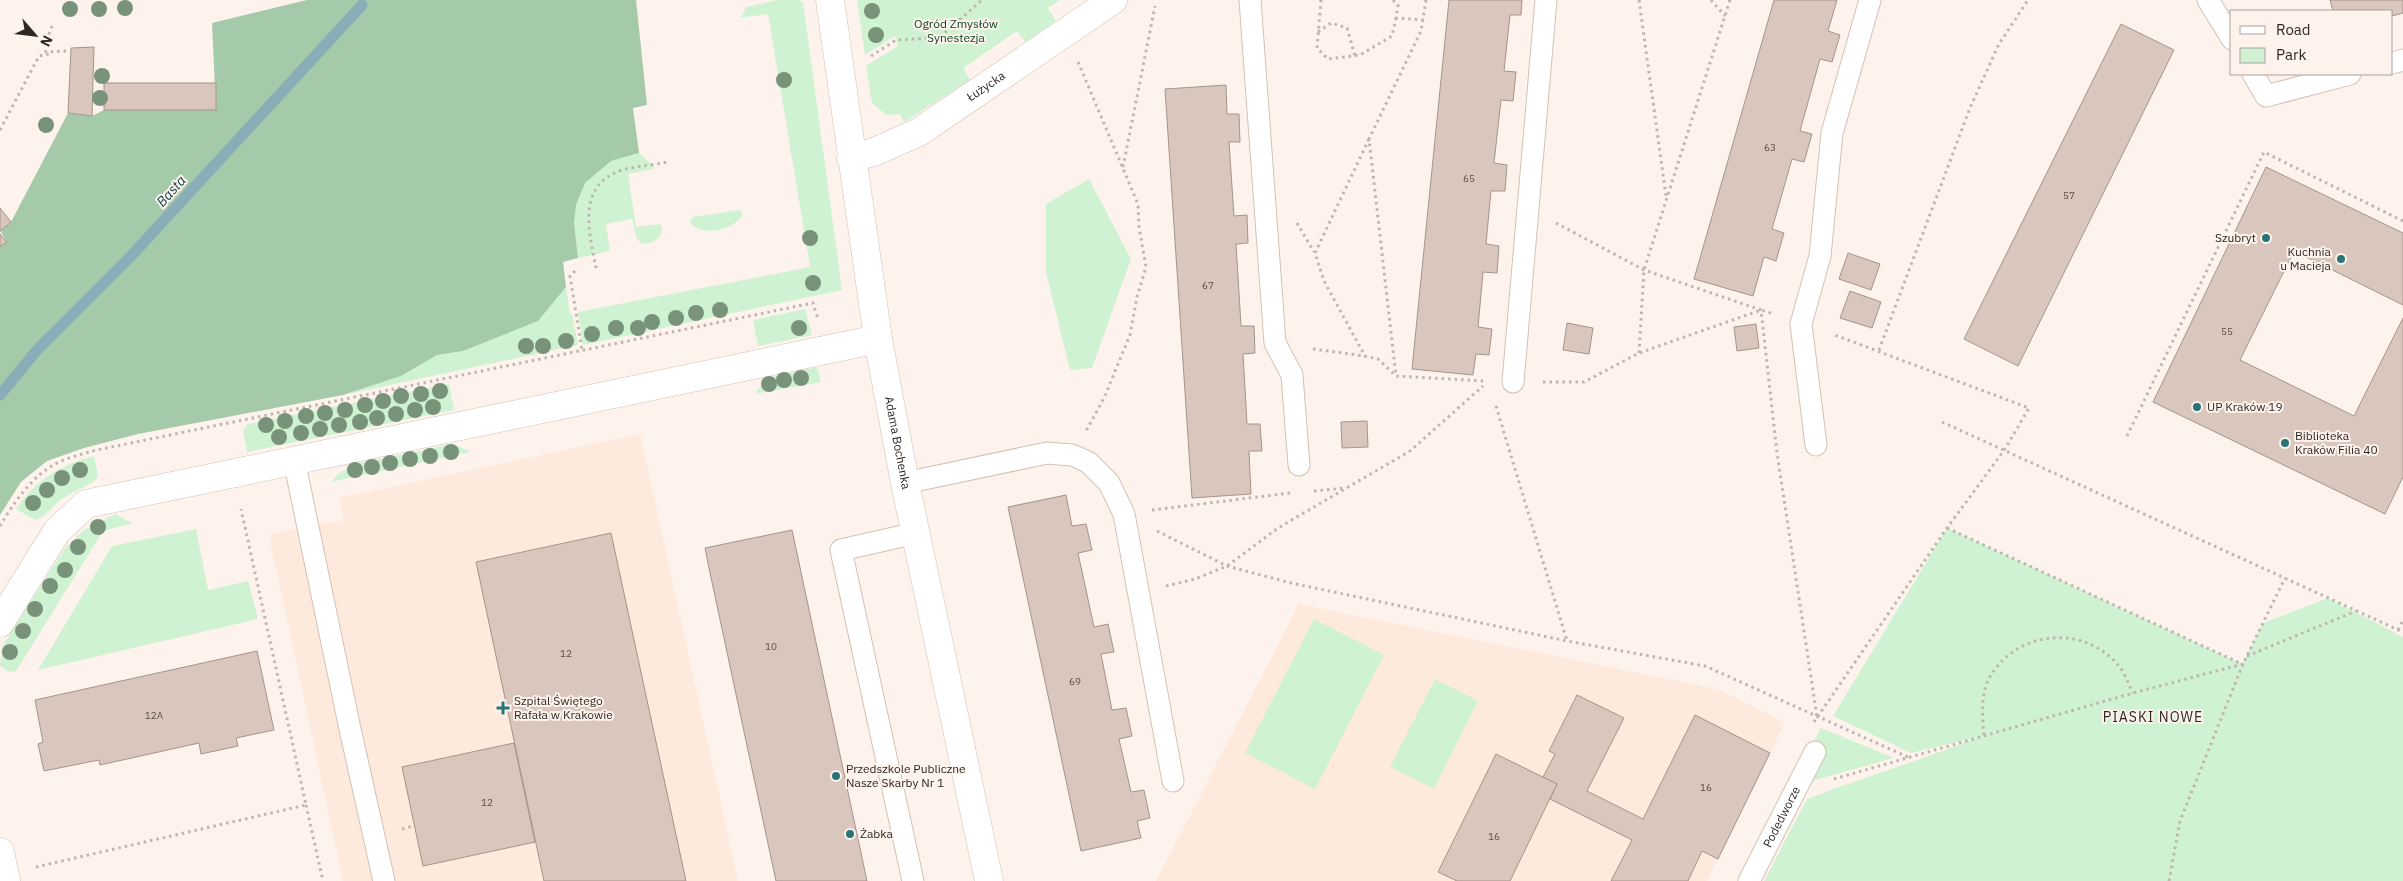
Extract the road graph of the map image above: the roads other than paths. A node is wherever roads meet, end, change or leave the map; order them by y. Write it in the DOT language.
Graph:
graph roads {
  1 [pos="830,0"];
  2 [pos="1113,0"];
  3 [pos="1250,0"];
  4 [pos="1546,0"];
  5 [pos="1870,0"];
  6 [pos="2208,0"];
  7 [pos="2230,36"];
  8 [pos="2254,75"];
  9 [pos="2346,75"];
  10 [pos="851,158"];
  11 [pos="878,339"];
  12 [pos="1512,382"];
  13 [pos="1816,444"];
  14 [pos="294,460"];
  15 [pos="1299,466"];
  16 [pos="905,483"];
  17 [pos="916,533"];
  18 [pos="0,623"];
  19 [pos="1815,752"];
  20 [pos="1173,781"];
  21 [pos="384,881"];
  22 [pos="913,881"];
  23 [pos="989,881"];
  24 [pos="1749,881"];
  1 -- 10 [label="street, Adama Bochenka"];
  2 -- 10 [label="street, Łużycka"];
  3 -- 15 [label="lane"];
  4 -- 12 [label="lane"];
  5 -- 13 [label="lane"];
  6 -- 7 [label="lane"];
  8 -- 9 [label="lane"];
  10 -- 11 [label="street, Adama Bochenka"];
  11 -- 14 [label="street"];
  11 -- 16 [label="street, Adama Bochenka"];
  14 -- 18 [label="street"];
  14 -- 21 [label="lane"];
  16 -- 17 [label="street, Adama Bochenka"];
  16 -- 20 [label="lane"];
  17 -- 22 [label="lane"];
  17 -- 23 [label="street, Adama Bochenka"];
  19 -- 24 [label="lane, Podedworze"];
}
